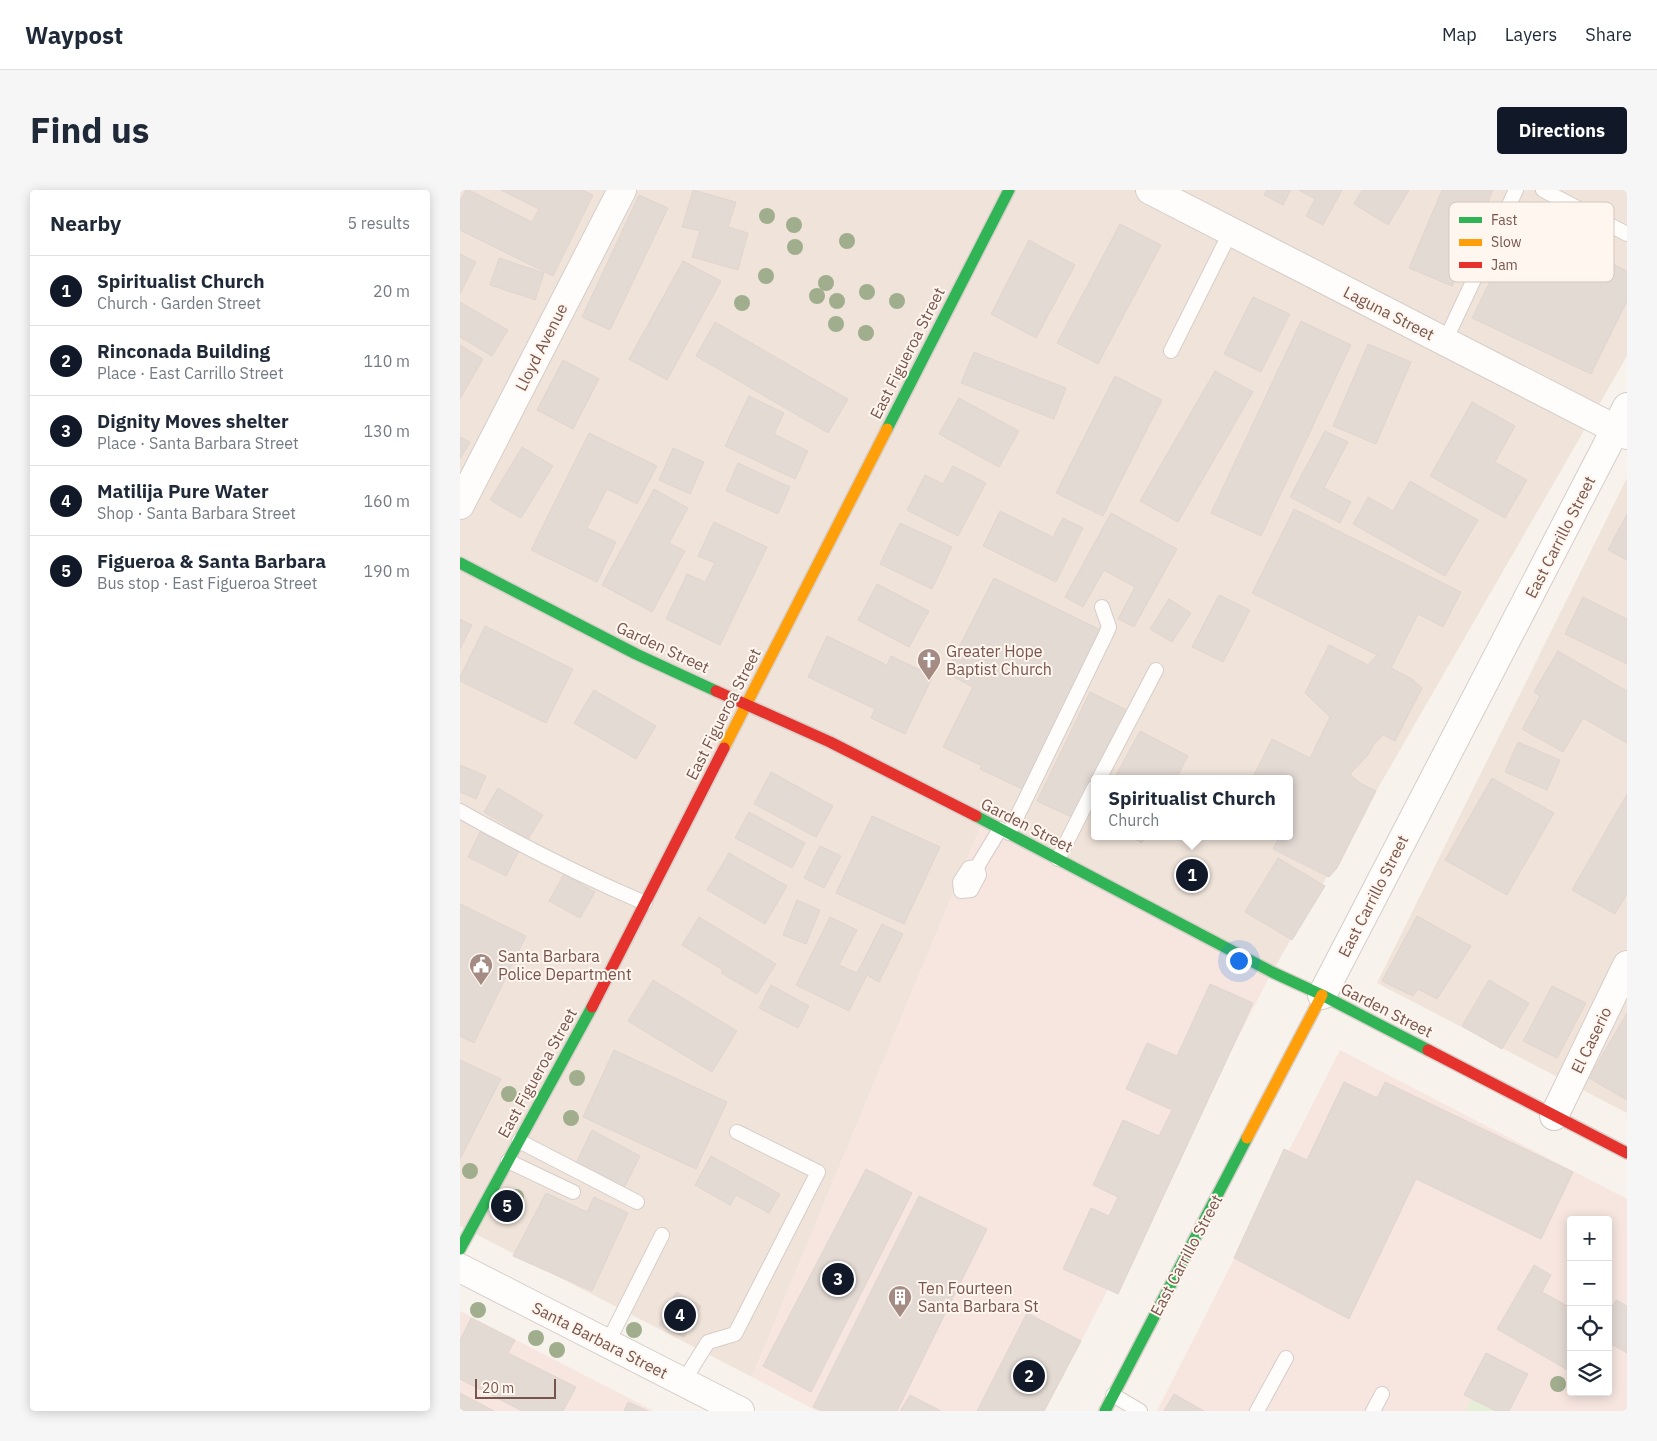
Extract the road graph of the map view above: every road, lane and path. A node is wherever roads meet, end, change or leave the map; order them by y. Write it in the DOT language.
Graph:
graph roads {
  1 [pos="622,190"];
  2 [pos="1009,190"];
  3 [pos="1150,190"];
  4 [pos="1516,190"];
  5 [pos="1543,190"];
  6 [pos="1510,202"];
  7 [pos="1566,202"];
  8 [pos="1614,227"];
  9 [pos="1231,231"];
  10 [pos="1627,234"];
  11 [pos="1473,282"];
  12 [pos="1445,341"];
  13 [pos="1171,351"];
  14 [pos="1623,424"];
  15 [pos="460,504"];
  16 [pos="460,563"];
  17 [pos="1102,607"];
  18 [pos="1156,670"];
  19 [pos="745,704"];
  20 [pos="1101,775"];
  21 [pos="1091,794"];
  22 [pos="460,811"];
  23 [pos="1004,831"];
  24 [pos="1058,859"];
  25 [pos="977,867"];
  26 [pos="645,903"];
  27 [pos="1627,965"];
  28 [pos="1322,995"];
  29 [pos="1554,1116"];
  30 [pos="737,1132"];
  31 [pos="519,1141"];
  32 [pos="1627,1154"];
  33 [pos="508,1161"];
  34 [pos="573,1192"];
  35 [pos="637,1202"];
  36 [pos="662,1235"];
  37 [pos="460,1249"];
  38 [pos="460,1268"];
  39 [pos="607,1344"];
  40 [pos="1286,1358"];
  41 [pos="683,1382"];
  42 [pos="1382,1394"];
  43 [pos="1113,1395"];
  44 [pos="731,1409"];
  45 [pos="1105,1411"];
  46 [pos="1140,1411"];
  47 [pos="1257,1411"];
  48 [pos="1373,1411"];
  1 -- 15 [label="street, Lloyd Avenue"];
  2 -- 19 [label="main road, East Figueroa Street"];
  3 -- 9 [label="street, Laguna Street"];
  4 -- 6 [label="lane"];
  5 -- 7 [label="lane"];
  8 -- 10 [label="lane"];
  9 -- 12 [label="street, Laguna Street"];
  9 -- 13 [label="lane"];
  11 -- 12 [label="lane"];
  12 -- 14 [label="street, Laguna Street"];
  14 -- 28 [label="street, East Carrillo Street"];
  16 -- 19 [label="main road, Garden Street"];
  17 -- 23 [label="lane"];
  18 -- 20 [label="lane"];
  19 -- 23 [label="main road, Garden Street"];
  19 -- 26 [label="main road, East Figueroa Street"];
  21 -- 24 [label="lane"];
  22 -- 26 [label="lane"];
  23 -- 24 [label="main road, Garden Street"];
  23 -- 25 [label="lane"];
  24 -- 28 [label="main road, Garden Street"];
  26 -- 31 [label="main road, East Figueroa Street"];
  27 -- 29 [label="street, El Caserio"];
  28 -- 29 [label="main road, Garden Street"];
  28 -- 43 [label="main road, East Carrillo Street"];
  29 -- 32 [label="main road, Garden Street"];
  30 -- 41 [label="lane"];
  31 -- 33 [label="main road, East Figueroa Street"];
  31 -- 35 [label="lane"];
  33 -- 34 [label="lane"];
  33 -- 37 [label="main road, East Figueroa Street"];
  36 -- 39 [label="lane"];
  38 -- 39 [label="street, Santa Barbara Street"];
  39 -- 41 [label="street, Santa Barbara Street"];
  40 -- 47 [label="lane"];
  41 -- 44 [label="street, Santa Barbara Street"];
  42 -- 48 [label="lane"];
  43 -- 45 [label="main road, East Carrillo Street"];
  43 -- 46 [label="lane"];
}
